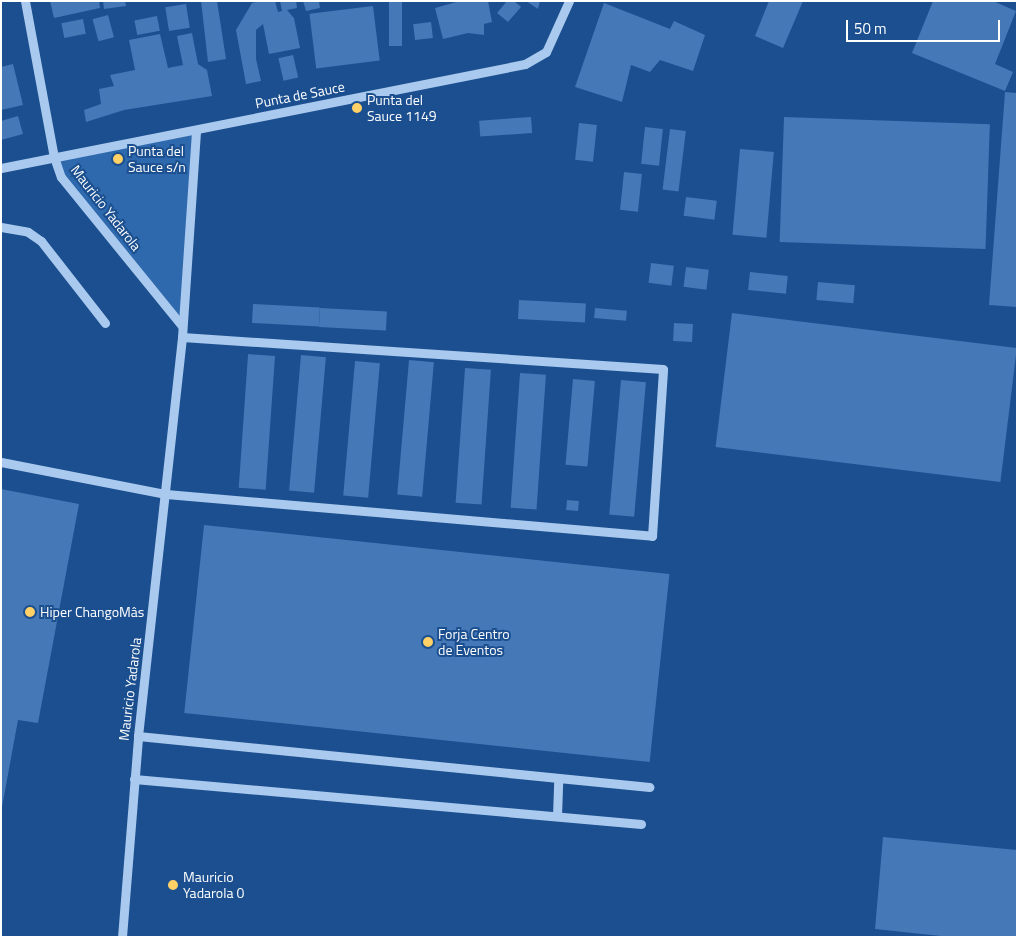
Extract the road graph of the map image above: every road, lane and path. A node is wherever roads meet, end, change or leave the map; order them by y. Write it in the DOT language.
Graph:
graph roads {
  1 [pos="25,1"];
  2 [pos="569,1"];
  3 [pos="196,130"];
  4 [pos="54,157"];
  5 [pos="1,168"];
  6 [pos="1,227"];
  7 [pos="105,323"];
  8 [pos="182,326"];
  9 [pos="182,337"];
  10 [pos="1,462"];
  11 [pos="166,494"];
  12 [pos="138,736"];
  13 [pos="558,778"];
  14 [pos="134,780"];
  15 [pos="649,787"];
  16 [pos="557,816"];
  17 [pos="641,824"];
  18 [pos="122,937"];
  1 -- 4 [label="street, Mauricio Yadarola"];
  2 -- 3 [label="street, Punta de Sauce"];
  3 -- 4 [label="street, Punta de Sauce"];
  3 -- 8 [label="street, Mauricio Yadarola"];
  4 -- 5 [label="street, Punta de Sauce"];
  4 -- 8 [label="street, Mauricio Yadarola"];
  6 -- 7 [label="street"];
  8 -- 9 [label="street, Mauricio Yadarola"];
  9 -- 11 [label="street, Mauricio Yadarola"];
  9 -- 11 [label="street"];
  10 -- 11 [label="street"];
  11 -- 12 [label="street, Mauricio Yadarola"];
  12 -- 13 [label="street"];
  12 -- 14 [label="street, Mauricio Yadarola"];
  13 -- 15 [label="street"];
  13 -- 16 [label="street"];
  14 -- 16 [label="street"];
  14 -- 18 [label="street, Mauricio Yadarola"];
  16 -- 17 [label="street"];
}
